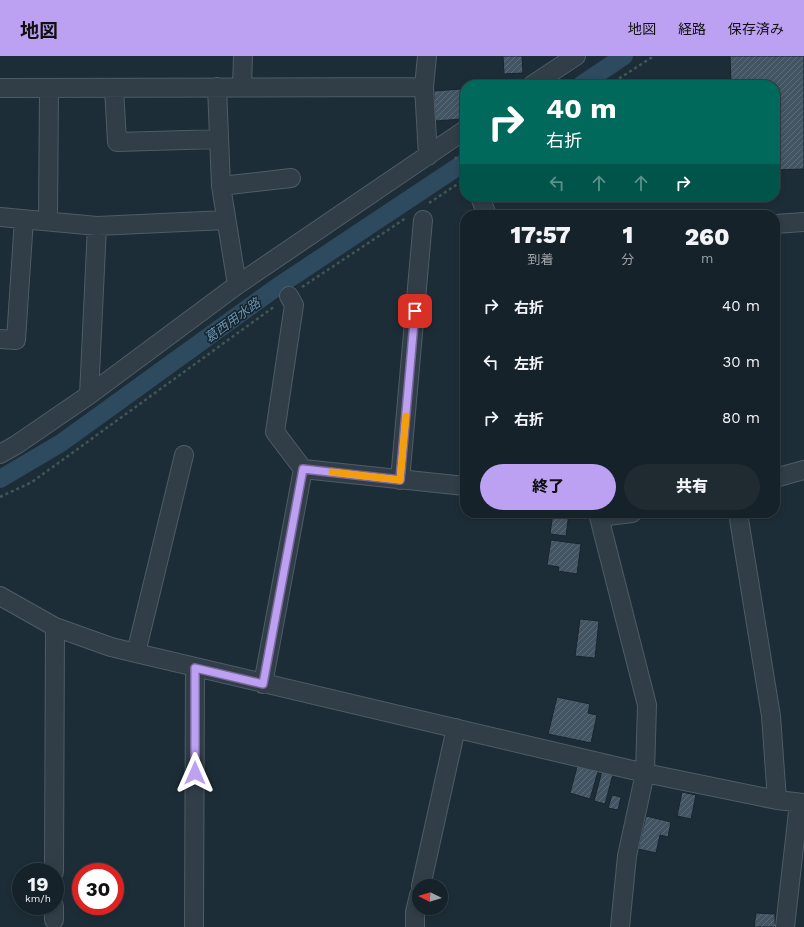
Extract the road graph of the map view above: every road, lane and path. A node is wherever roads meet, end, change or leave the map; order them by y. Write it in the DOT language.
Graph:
graph roads {
  1 [pos="243,56"];
  2 [pos="427,56"];
  3 [pos="576,56"];
  4 [pos="654,56"];
  5 [pos="540,80"];
  6 [pos="617,80"];
  7 [pos="217,87"];
  8 [pos="242,87"];
  9 [pos="424,87"];
  10 [pos="0,88"];
  11 [pos="49,88"];
  12 [pos="114,88"];
  13 [pos="460,134"];
  14 [pos="219,139"];
  15 [pos="452,152"];
  16 [pos="428,156"];
  17 [pos="460,164"];
  18 [pos="291,178"];
  19 [pos="460,183"];
  20 [pos="221,186"];
  21 [pos="421,213"];
  22 [pos="0,217"];
  23 [pos="24,219"];
  24 [pos="226,220"];
  25 [pos="48,222"];
  26 [pos="804,222"];
  27 [pos="780,224"];
  28 [pos="97,226"];
  29 [pos="237,286"];
  30 [pos="289,296"];
  31 [pos="0,339"];
  32 [pos="89,396"];
  33 [pos="0,454"];
  34 [pos="184,455"];
  35 [pos="303,469"];
  36 [pos="804,470"];
  37 [pos="780,477"];
  38 [pos="400,480"];
  39 [pos="460,486"];
  40 [pos="0,497"];
  41 [pos="600,518"];
  42 [pos="739,518"];
  43 [pos="0,596"];
  44 [pos="55,627"];
  45 [pos="136,653"];
  46 [pos="195,668"];
  47 [pos="263,684"];
  48 [pos="456,728"];
  49 [pos="645,773"];
  50 [pos="777,800"];
  51 [pos="802,803"];
  52 [pos="54,863"];
  53 [pos="423,879"];
  54 [pos="415,915"];
  55 [pos="194,927"];
  56 [pos="415,927"];
  57 [pos="620,927"];
  58 [pos="785,927"];
  1 -- 8 [label="street"];
  2 -- 9 [label="street"];
  3 -- 5 [label="street"];
  4 -- 6 [label="path"];
  7 -- 8 [label="street"];
  7 -- 12 [label="street"];
  7 -- 14 [label="street"];
  8 -- 9 [label="street"];
  9 -- 16 [label="street"];
  10 -- 11 [label="street"];
  11 -- 12 [label="street"];
  11 -- 25 [label="street"];
  12 -- 14 [label="street"];
  13 -- 16 [label="street"];
  14 -- 20 [label="street"];
  15 -- 17 [label="path"];
  16 -- 29 [label="street"];
  18 -- 20 [label="street"];
  19 -- 21 [label="path"];
  20 -- 24 [label="street"];
  21 -- 30 [label="path"];
  21 -- 38 [label="street"];
  22 -- 23 [label="street"];
  23 -- 25 [label="street"];
  23 -- 31 [label="street"];
  24 -- 28 [label="street"];
  24 -- 29 [label="street"];
  25 -- 28 [label="street"];
  26 -- 27 [label="street"];
  28 -- 32 [label="street"];
  29 -- 32 [label="street"];
  30 -- 35 [label="street"];
  30 -- 40 [label="path"];
  32 -- 33 [label="street"];
  34 -- 45 [label="street"];
  35 -- 38 [label="street"];
  35 -- 47 [label="street"];
  36 -- 37 [label="street"];
  38 -- 39 [label="street"];
  41 -- 49 [label="street"];
  42 -- 50 [label="street"];
  43 -- 44 [label="street"];
  44 -- 45 [label="street"];
  44 -- 52 [label="street"];
  45 -- 46 [label="street"];
  46 -- 47 [label="street"];
  46 -- 55 [label="street"];
  47 -- 48 [label="street"];
  48 -- 49 [label="street"];
  48 -- 53 [label="street"];
  49 -- 50 [label="street"];
  49 -- 57 [label="street"];
  50 -- 51 [label="street"];
  51 -- 58 [label="street"];
  54 -- 56 [label="street"];
}
